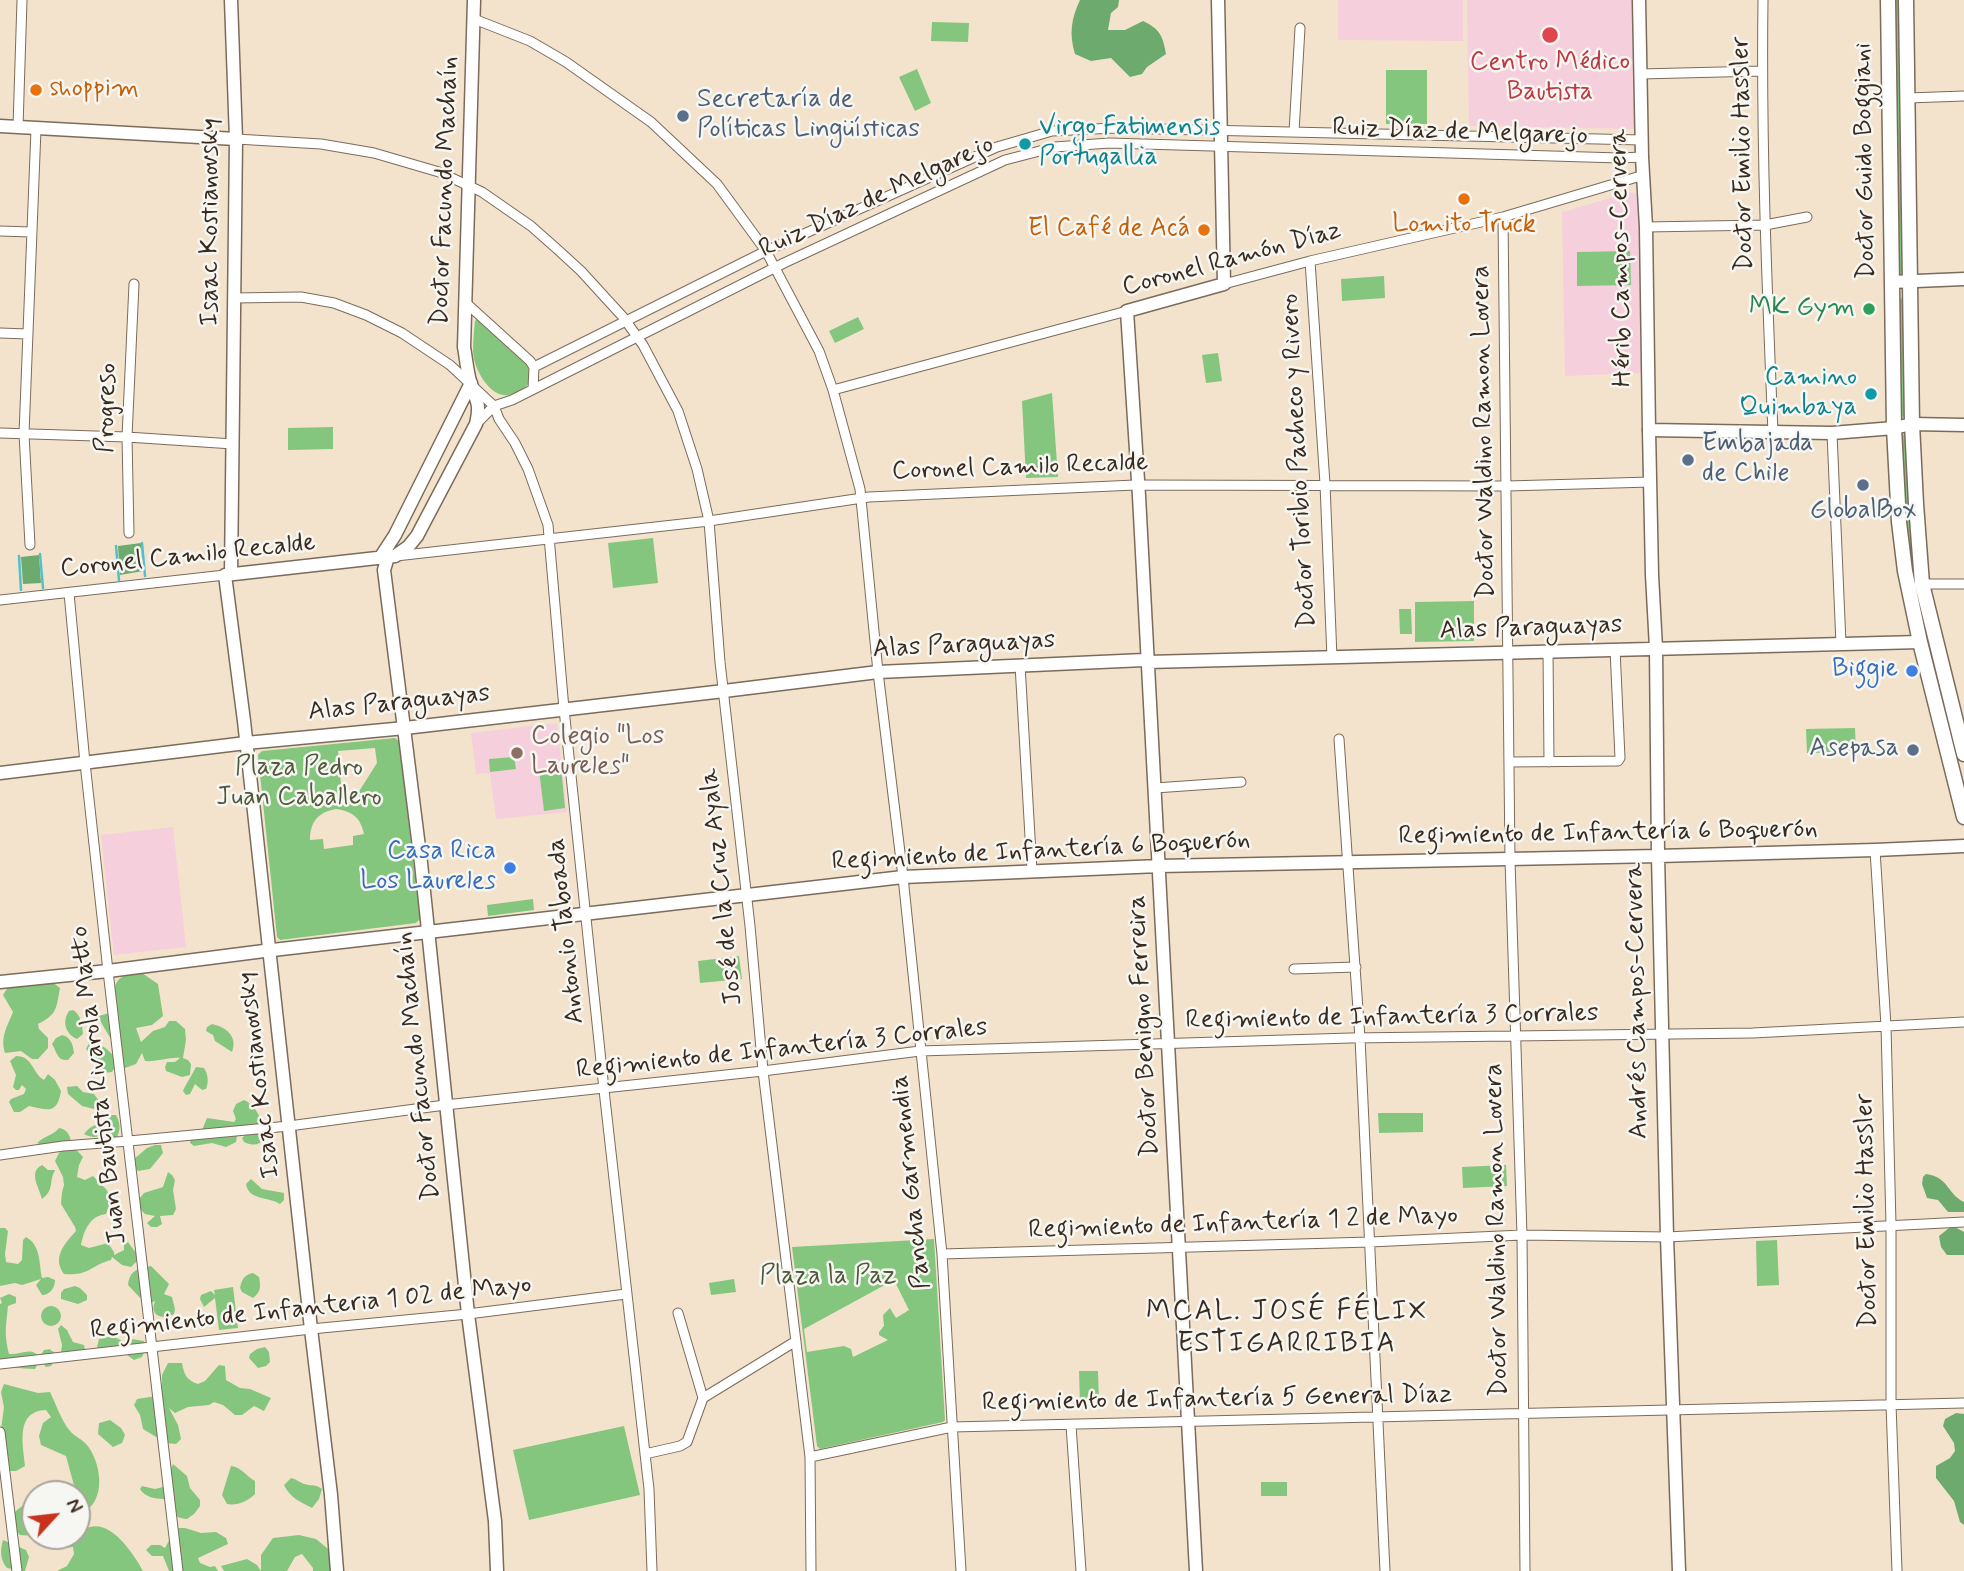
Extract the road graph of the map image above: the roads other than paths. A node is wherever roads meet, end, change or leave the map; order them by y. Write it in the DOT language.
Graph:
graph roads {
  1 [pos="22,0"];
  2 [pos="231,0"];
  3 [pos="474,0"];
  4 [pos="1217,0"];
  5 [pos="1639,0"];
  6 [pos="1763,0"];
  7 [pos="1888,0"];
  8 [pos="1906,0"];
  9 [pos="474,19"];
  10 [pos="1300,27"];
  11 [pos="1762,71"];
  12 [pos="1640,74"];
  13 [pos="1964,96"];
  14 [pos="1908,98"];
  15 [pos="0,126"];
  16 [pos="18,127"];
  17 [pos="36,129"];
  18 [pos="1078,129"];
  19 [pos="1219,130"];
  20 [pos="1293,132"];
  21 [pos="1372,134"];
  22 [pos="1498,136"];
  23 [pos="236,139"];
  24 [pos="1642,140"];
  25 [pos="1078,145"];
  26 [pos="1219,147"];
  27 [pos="1371,152"];
  28 [pos="1497,155"];
  29 [pos="1642,157"];
  30 [pos="954,168"];
  31 [pos="1644,175"];
  32 [pos="960,181"];
  33 [pos="469,186"];
  34 [pos="1503,217"];
  35 [pos="1807,217"];
  36 [pos="1765,225"];
  37 [pos="1646,227"];
  38 [pos="0,231"];
  39 [pos="31,232"];
  40 [pos="766,251"];
  41 [pos="1310,261"];
  42 [pos="776,269"];
  43 [pos="1964,279"];
  44 [pos="1911,281"];
  45 [pos="1892,282"];
  46 [pos="134,284"];
  47 [pos="1224,284"];
  48 [pos="234,298"];
  49 [pos="465,302"];
  50 [pos="1127,311"];
  51 [pos="627,321"];
  52 [pos="0,333"];
  53 [pos="28,334"];
  54 [pos="638,337"];
  55 [pos="534,367"];
  56 [pos="471,383"];
  57 [pos="533,389"];
  58 [pos="833,390"];
  59 [pos="494,406"];
  60 [pos="476,424"];
  61 [pos="1912,424"];
  62 [pos="1964,425"];
  63 [pos="1894,428"];
  64 [pos="1649,430"];
  65 [pos="0,433"];
  66 [pos="1773,433"];
  67 [pos="1832,433"];
  68 [pos="24,434"];
  69 [pos="127,437"];
  70 [pos="233,444"];
  71 [pos="1651,482"];
  72 [pos="1325,484"];
  73 [pos="1139,485"];
  74 [pos="1507,486"];
  75 [pos="861,498"];
  76 [pos="709,521"];
  77 [pos="129,533"];
  78 [pos="550,537"];
  79 [pos="30,545"];
  80 [pos="388,557"];
  81 [pos="228,574"];
  82 [pos="1915,584"];
  83 [pos="1964,584"];
  84 [pos="69,593"];
  85 [pos="0,600"];
  86 [pos="1936,641"];
  87 [pos="1920,642"];
  88 [pos="1842,644"];
  89 [pos="1656,648"];
  90 [pos="1615,649"];
  91 [pos="1548,651"];
  92 [pos="1507,652"];
  93 [pos="1332,658"];
  94 [pos="1148,662"];
  95 [pos="1020,665"];
  96 [pos="878,672"];
  97 [pos="724,691"];
  98 [pos="564,709"];
  99 [pos="405,728"];
  100 [pos="1339,739"];
  101 [pos="1956,739"];
  102 [pos="246,743"];
  103 [pos="1964,754"];
  104 [pos="1509,762"];
  105 [pos="1549,762"];
  106 [pos="85,763"];
  107 [pos="0,773"];
  108 [pos="1241,782"];
  109 [pos="1154,789"];
  110 [pos="1964,817"];
  111 [pos="1964,846"];
  112 [pos="1875,850"];
  113 [pos="1658,856"];
  114 [pos="1510,860"];
  115 [pos="1348,862"];
  116 [pos="1159,866"];
  117 [pos="1032,871"];
  118 [pos="903,877"];
  119 [pos="746,894"];
  120 [pos="587,914"];
  121 [pos="428,932"];
  122 [pos="268,950"];
  123 [pos="1356,967"];
  124 [pos="1294,969"];
  125 [pos="108,971"];
  126 [pos="0,982"];
  127 [pos="1964,1022"];
  128 [pos="1886,1026"];
  129 [pos="1661,1034"];
  130 [pos="1515,1037"];
  131 [pos="1360,1038"];
  132 [pos="1168,1043"];
  133 [pos="920,1051"];
  134 [pos="763,1071"];
  135 [pos="604,1088"];
  136 [pos="445,1105"];
  137 [pos="289,1126"];
  138 [pos="128,1141"];
  139 [pos="0,1155"];
  140 [pos="1964,1222"];
  141 [pos="1891,1225"];
  142 [pos="1522,1235"];
  143 [pos="1667,1237"];
  144 [pos="1370,1242"];
  145 [pos="1180,1248"];
  146 [pos="942,1254"];
  147 [pos="626,1294"];
  148 [pos="678,1313"];
  149 [pos="468,1314"];
  150 [pos="311,1329"];
  151 [pos="796,1341"];
  152 [pos="152,1347"];
  153 [pos="0,1364"];
  154 [pos="703,1398"];
  155 [pos="1964,1403"];
  156 [pos="1891,1404"];
  157 [pos="1674,1410"];
  158 [pos="1522,1413"];
  159 [pos="1378,1418"];
  160 [pos="1189,1422"];
  161 [pos="1071,1425"];
  162 [pos="952,1427"];
  163 [pos="0,1432"];
  164 [pos="645,1454"];
  165 [pos="810,1457"];
  166 [pos="17,1571"];
  167 [pos="178,1571"];
  168 [pos="337,1571"];
  169 [pos="497,1571"];
  170 [pos="652,1571"];
  171 [pos="811,1571"];
  172 [pos="961,1571"];
  173 [pos="1080,1571"];
  174 [pos="1196,1571"];
  175 [pos="1385,1571"];
  176 [pos="1525,1571"];
  177 [pos="1679,1571"];
  178 [pos="1897,1571"];
  1 -- 16 [label="street"];
  2 -- 23 [label="street, Isaac Kostianovsky"];
  3 -- 9 [label="street, Doctor Facundo Machaín"];
  4 -- 19 [label="street"];
  5 -- 12 [label="street, Hérib Campos-Cervera"];
  6 -- 11 [label="street, Doctor Emilio Hassler"];
  7 -- 45 [label="main road, Doctor Guido Boggiani"];
  8 -- 14 [label="main road, Doctor Guido Boggiani"];
  9 -- 33 [label="street, Doctor Facundo Machaín"];
  9 -- 40 [label="street, Pancha Garmendia"];
  10 -- 20 [label="street"];
  11 -- 12 [label="street"];
  11 -- 36 [label="street, Doctor Emilio Hassler"];
  12 -- 24 [label="street, Hérib Campos-Cervera"];
  13 -- 14 [label="street"];
  14 -- 44 [label="main road, Doctor Guido Boggiani"];
  15 -- 16 [label="street"];
  16 -- 17 [label="street"];
  17 -- 23 [label="street"];
  17 -- 39 [label="street"];
  18 -- 19 [label="street, Ruiz Díaz de Melgarejo"];
  18 -- 25 [label="street"];
  18 -- 30 [label="street, Ruiz Díaz de Melgarejo"];
  19 -- 20 [label="street, Ruiz Díaz de Melgarejo"];
  19 -- 26 [label="street"];
  20 -- 21 [label="street, Ruiz Díaz de Melgarejo"];
  21 -- 22 [label="street, Ruiz Díaz de Melgarejo"];
  21 -- 27 [label="street"];
  22 -- 24 [label="street, Ruiz Díaz de Melgarejo"];
  22 -- 28 [label="street"];
  23 -- 33 [label="street, José de la Cruz Ayala"];
  23 -- 48 [label="street, Isaac Kostianovsky"];
  24 -- 29 [label="street, Hérib Campos-Cervera"];
  25 -- 26 [label="street, Ruiz Díaz de Melgarejo"];
  25 -- 32 [label="street, Ruiz Díaz de Melgarejo"];
  26 -- 27 [label="street, Ruiz Díaz de Melgarejo"];
  26 -- 47 [label="street"];
  27 -- 28 [label="street, Ruiz Díaz de Melgarejo"];
  28 -- 29 [label="street, Ruiz Díaz de Melgarejo"];
  29 -- 31 [label="street, Hérib Campos-Cervera"];
  30 -- 32 [label="street"];
  30 -- 40 [label="street, Ruiz Díaz de Melgarejo"];
  31 -- 34 [label="street, Coronel Ramón Díaz"];
  31 -- 37 [label="street, Hérib Campos-Cervera"];
  32 -- 42 [label="street, Ruiz Díaz de Melgarejo"];
  33 -- 49 [label="street, Doctor Facundo Machaín"];
  33 -- 51 [label="street, José de la Cruz Ayala"];
  34 -- 41 [label="street, Coronel Ramón Díaz"];
  34 -- 74 [label="street, Doctor Waldino Ramon Lovera"];
  35 -- 36 [label="street"];
  36 -- 37 [label="street"];
  36 -- 66 [label="street, Doctor Emilio Hassler"];
  37 -- 64 [label="street, Hérib Campos-Cervera"];
  38 -- 39 [label="street"];
  39 -- 53 [label="street"];
  40 -- 42 [label="street, Pancha Garmendia"];
  40 -- 51 [label="street, Ruiz Díaz de Melgarejo"];
  41 -- 47 [label="street, Coronel Ramón Díaz"];
  41 -- 72 [label="street, Doctor Toribio Pacheco y Rivero"];
  42 -- 54 [label="street, Ruiz Díaz de Melgarejo"];
  42 -- 58 [label="street, Pancha Garmendia"];
  43 -- 44 [label="street"];
  44 -- 45 [label="street"];
  44 -- 61 [label="main road, Doctor Guido Boggiani"];
  45 -- 63 [label="main road, Doctor Guido Boggiani"];
  46 -- 69 [label="street, Progreso"];
  47 -- 50 [label="street, Coronel Ramón Díaz"];
  48 -- 56 [label="street, Antonio Taboada"];
  48 -- 70 [label="street, Isaac Kostianovsky"];
  49 -- 55 [label="street"];
  49 -- 56 [label="street, Doctor Facundo Machaín"];
  50 -- 58 [label="street, Coronel Ramón Díaz"];
  50 -- 73 [label="street, Doctor Benigno Ferreira"];
  51 -- 54 [label="street, José de la Cruz Ayala"];
  51 -- 55 [label="street, Ruiz Díaz de Melgarejo"];
  52 -- 53 [label="street"];
  53 -- 68 [label="street"];
  54 -- 57 [label="street, Ruiz Díaz de Melgarejo"];
  54 -- 76 [label="street, José de la Cruz Ayala"];
  55 -- 57 [label="street"];
  56 -- 59 [label="street, Antonio Taboada"];
  56 -- 60 [label="street, Doctor Facundo Machaín"];
  56 -- 80 [label="street, Doctor Facundo Machaín"];
  57 -- 59 [label="street, Ruiz Díaz de Melgarejo"];
  58 -- 75 [label="street, Pancha Garmendia"];
  59 -- 60 [label="street, Ruiz Díaz de Melgarejo"];
  59 -- 78 [label="street, Antonio Taboada"];
  60 -- 80 [label="street"];
  61 -- 62 [label="street"];
  61 -- 63 [label="street"];
  61 -- 82 [label="main road, Doctor Guido Boggiani"];
  63 -- 67 [label="street"];
  63 -- 82 [label="main road, Doctor Guido Boggiani"];
  64 -- 66 [label="street"];
  64 -- 71 [label="street, Andrés Campos-Cervera"];
  65 -- 68 [label="street"];
  66 -- 67 [label="street"];
  67 -- 88 [label="street"];
  68 -- 69 [label="street"];
  68 -- 79 [label="street"];
  69 -- 70 [label="street"];
  69 -- 77 [label="street, Progreso"];
  70 -- 81 [label="street, Isaac Kostianovsky"];
  71 -- 74 [label="street, Coronel Camilo Recalde"];
  71 -- 89 [label="street, Andrés Campos-Cervera"];
  72 -- 73 [label="street, Coronel Camilo Recalde"];
  72 -- 74 [label="street, Coronel Camilo Recalde"];
  72 -- 93 [label="street, Doctor Toribio Pacheco y Rivero"];
  73 -- 75 [label="street, Coronel Camilo Recalde"];
  73 -- 94 [label="street, Doctor Benigno Ferreira"];
  74 -- 92 [label="street, Doctor Waldino Ramon Lovera"];
  75 -- 76 [label="street, Coronel Camilo Recalde"];
  75 -- 96 [label="street, Pancha Garmendia"];
  76 -- 78 [label="street, Coronel Camilo Recalde"];
  76 -- 97 [label="street, José de la Cruz Ayala"];
  78 -- 80 [label="street, Coronel Camilo Recalde"];
  78 -- 98 [label="street, Antonio Taboada"];
  80 -- 81 [label="street, Coronel Camilo Recalde"];
  80 -- 99 [label="street, Doctor Facundo Machaín"];
  81 -- 84 [label="street, Coronel Camilo Recalde"];
  81 -- 102 [label="street, Isaac Kostianovsky"];
  82 -- 83 [label="street"];
  82 -- 86 [label="main road, Doctor Guido Boggiani"];
  82 -- 87 [label="main road, Doctor Guido Boggiani"];
  84 -- 85 [label="street, Coronel Camilo Recalde"];
  84 -- 106 [label="street, Juan Bautista Rivarola Matto"];
  86 -- 87 [label="street, Alas Paraguayas"];
  86 -- 101 [label="main road, Doctor Guido Boggiani"];
  87 -- 88 [label="street, Alas Paraguayas"];
  87 -- 101 [label="main road, Doctor Guido Boggiani"];
  88 -- 89 [label="street, Alas Paraguayas"];
  89 -- 90 [label="street, Alas Paraguayas"];
  89 -- 113 [label="street, Andrés Campos-Cervera"];
  90 -- 91 [label="street, Alas Paraguayas"];
  90 -- 105 [label="street"];
  91 -- 92 [label="street, Alas Paraguayas"];
  91 -- 105 [label="street"];
  92 -- 93 [label="street, Alas Paraguayas"];
  92 -- 104 [label="street, Doctor Waldino Ramon Lovera"];
  93 -- 94 [label="street, Alas Paraguayas"];
  94 -- 95 [label="street, Alas Paraguayas"];
  94 -- 109 [label="street, Doctor Benigno Ferreira"];
  95 -- 96 [label="street, Alas Paraguayas"];
  95 -- 117 [label="street"];
  96 -- 97 [label="street, Alas Paraguayas"];
  96 -- 118 [label="street, Pancha Garmendia"];
  97 -- 98 [label="street, Alas Paraguayas"];
  97 -- 119 [label="street, José de la Cruz Ayala"];
  98 -- 99 [label="street, Alas Paraguayas"];
  98 -- 120 [label="street, Antonio Taboada"];
  99 -- 102 [label="street, Alas Paraguayas"];
  99 -- 121 [label="street, Doctor Facundo Machaín"];
  100 -- 115 [label="street"];
  101 -- 103 [label="main road, Doctor Guido Boggiani"];
  101 -- 110 [label="main road, Doctor Guido Boggiani"];
  102 -- 106 [label="street, Alas Paraguayas"];
  102 -- 122 [label="street, Isaac Kostianovsky"];
  104 -- 105 [label="street"];
  104 -- 114 [label="street, Doctor Waldino Ramon Lovera"];
  106 -- 107 [label="street, Alas Paraguayas"];
  106 -- 125 [label="street, Juan Bautista Rivarola Matto"];
  108 -- 109 [label="street"];
  109 -- 116 [label="street, Doctor Benigno Ferreira"];
  111 -- 112 [label="street, Regimiento de Infantería 6 Boquerón"];
  112 -- 113 [label="street, Regimiento de Infantería 6 Boquerón"];
  112 -- 128 [label="street, Doctor Emilio Hassler"];
  113 -- 114 [label="street, Regimiento de Infantería 6 Boquerón"];
  113 -- 129 [label="street, Andrés Campos-Cervera"];
  114 -- 115 [label="street, Regimiento de Infantería 6 Boquerón"];
  114 -- 130 [label="street, Doctor Waldino Ramon Lovera"];
  115 -- 116 [label="street, Regimiento de Infantería 6 Boquerón"];
  115 -- 123 [label="street"];
  116 -- 117 [label="street, Regimiento de Infantería 6 Boquerón"];
  116 -- 132 [label="street, Doctor Benigno Ferreira"];
  117 -- 118 [label="street, Regimiento de Infantería 6 Boquerón"];
  118 -- 119 [label="street, Regimiento de Infantería 6 Boquerón"];
  118 -- 133 [label="street, Pancha Garmendia"];
  119 -- 120 [label="street, Regimiento de Infantería 6 Boquerón"];
  119 -- 134 [label="street, José de la Cruz Ayala"];
  120 -- 121 [label="street, Regimiento de Infantería 6 Boquerón"];
  120 -- 135 [label="street, Antonio Taboada"];
  121 -- 122 [label="street, Regimiento de Infantería 6 Boquerón"];
  121 -- 136 [label="street, Doctor Facundo Machaín"];
  122 -- 125 [label="street, Regimiento de Infantería 6 Boquerón"];
  122 -- 137 [label="street, Isaac Kostianovsky"];
  123 -- 124 [label="street"];
  123 -- 131 [label="street"];
  125 -- 126 [label="street, Regimiento de Infantería 6 Boquerón"];
  125 -- 138 [label="street, Juan Bautista Rivarola Matto"];
  127 -- 128 [label="street, Regimiento de Infantería 3 Corrales"];
  128 -- 129 [label="street, Regimiento de Infantería 3 Corrales"];
  128 -- 141 [label="street, Doctor Emilio Hassler"];
  129 -- 130 [label="street, Regimiento de Infantería 3 Corrales"];
  129 -- 143 [label="street, Andrés Campos-Cervera"];
  130 -- 131 [label="street, Regimiento de Infantería 3 Corrales"];
  130 -- 142 [label="street, Doctor Waldino Ramon Lovera"];
  131 -- 132 [label="street, Regimiento de Infantería 3 Corrales"];
  131 -- 144 [label="street"];
  132 -- 133 [label="street, Regimiento de Infantería 3 Corrales"];
  132 -- 145 [label="street, Doctor Benigno Ferreira"];
  133 -- 134 [label="street, Regimiento de Infantería 3 Corrales"];
  133 -- 146 [label="street, Pancha Garmendia"];
  134 -- 135 [label="street, Regimiento de Infantería 3 Corrales"];
  134 -- 151 [label="street, José de la Cruz Ayala"];
  135 -- 136 [label="street, Regimiento de Infantería 3 Corrales"];
  135 -- 147 [label="street, Antonio Taboada"];
  136 -- 137 [label="street, Regimiento de Infantería 3 Corrales"];
  136 -- 149 [label="street, Doctor Facundo Machaín"];
  137 -- 138 [label="street, Regimiento de Infantería 3 Corrales"];
  137 -- 150 [label="street, Isaac Kostianovsky"];
  138 -- 139 [label="street, Regimiento de Infantería 3 Corrales"];
  138 -- 152 [label="street, Juan Bautista Rivarola Matto"];
  140 -- 141 [label="street, Regimiento de Infantería 1 2 de Mayo"];
  141 -- 143 [label="street, Regimiento de Infantería 1 2 de Mayo"];
  141 -- 156 [label="street, Doctor Emilio Hassler"];
  142 -- 143 [label="street, Regimiento de Infantería 1 2 de Mayo"];
  142 -- 144 [label="street, Regimiento de Infantería 1 2 de Mayo"];
  142 -- 158 [label="street, Doctor Waldino Ramon Lovera"];
  143 -- 157 [label="street, Andrés Campos-Cervera"];
  144 -- 145 [label="street, Regimiento de Infantería 1 2 de Mayo"];
  144 -- 159 [label="street"];
  145 -- 146 [label="street, Regimiento de Infantería 1 2 de Mayo"];
  145 -- 160 [label="street, Doctor Benigno Ferreira"];
  146 -- 162 [label="street, Pancha Garmendia"];
  147 -- 149 [label="street, Regimiento de Infanteria 1 02 de Mayo"];
  147 -- 164 [label="street, Antonio Taboada"];
  148 -- 154 [label="street"];
  149 -- 150 [label="street, Regimiento de Infanteria 1 02 de Mayo"];
  149 -- 169 [label="street, Doctor Facundo Machaín"];
  150 -- 152 [label="street, Regimiento de Infanteria 1 02 de Mayo"];
  150 -- 168 [label="street, Isaac Kostianovsky"];
  151 -- 154 [label="street"];
  151 -- 165 [label="street, José de la Cruz Ayala"];
  152 -- 153 [label="street, Regimiento de Infanteria 1 02 de Mayo"];
  152 -- 167 [label="street, Juan Bautista Rivarola Matto"];
  154 -- 164 [label="street"];
  155 -- 156 [label="street, Regimiento de Infantería 5 General Díaz"];
  156 -- 157 [label="street, Regimiento de Infantería 5 General Díaz"];
  156 -- 178 [label="street, Doctor Emilio Hassler"];
  157 -- 158 [label="street, Regimiento de Infantería 5 General Díaz"];
  157 -- 177 [label="street, Andrés Campos-Cervera"];
  158 -- 159 [label="street, Regimiento de Infantería 5 General Díaz"];
  158 -- 176 [label="street, Doctor Waldino Ramon Lovera"];
  159 -- 160 [label="street, Regimiento de Infantería 5 General Díaz"];
  159 -- 175 [label="street"];
  160 -- 161 [label="street, Regimiento de Infantería 5 General Díaz"];
  160 -- 174 [label="street, Doctor Benigno Ferreira"];
  161 -- 162 [label="street, Regimiento de Infantería 5 General Díaz"];
  161 -- 173 [label="street"];
  162 -- 165 [label="street, Regimiento de Infantería 5 General Díaz"];
  162 -- 172 [label="street, Pancha Garmendia"];
  163 -- 166 [label="street"];
  164 -- 170 [label="street, Antonio Taboada"];
  165 -- 171 [label="street, José de la Cruz Ayala"];
}
